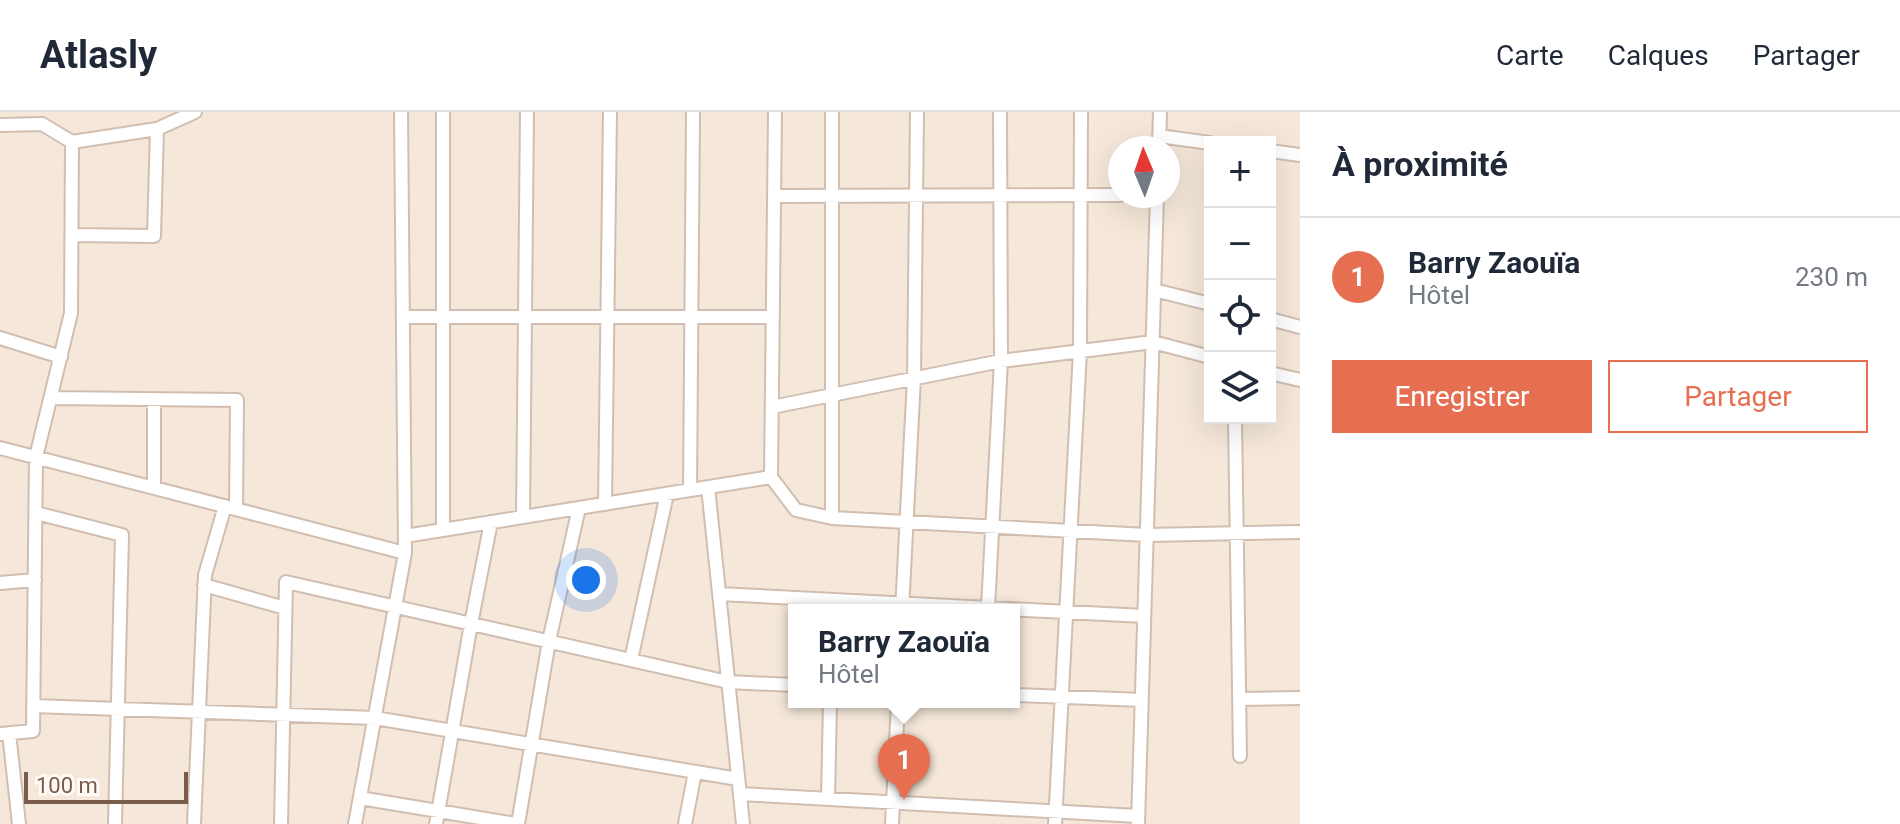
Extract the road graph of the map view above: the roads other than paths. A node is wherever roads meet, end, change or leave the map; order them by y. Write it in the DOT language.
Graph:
graph roads {
  1 [pos="195,112"];
  2 [pos="401,112"];
  3 [pos="443,112"];
  4 [pos="527,112"];
  5 [pos="610,112"];
  6 [pos="693,112"];
  7 [pos="775,112"];
  8 [pos="832,112"];
  9 [pos="917,112"];
  10 [pos="1000,112"];
  11 [pos="1081,112"];
  12 [pos="1160,112"];
  13 [pos="42,118"];
  14 [pos="0,125"];
  15 [pos="157,129"];
  16 [pos="1159,136"];
  17 [pos="72,142"];
  18 [pos="1180,142"];
  19 [pos="1204,143"];
  20 [pos="1276,152"];
  21 [pos="1300,155"];
  22 [pos="1001,195"];
  23 [pos="1081,195"];
  24 [pos="1108,195"];
  25 [pos="774,196"];
  26 [pos="832,196"];
  27 [pos="916,196"];
  28 [pos="1157,208"];
  29 [pos="72,235"];
  30 [pos="1154,290"];
  31 [pos="1204,302"];
  32 [pos="403,317"];
  33 [pos="443,317"];
  34 [pos="773,317"];
  35 [pos="525,318"];
  36 [pos="607,318"];
  37 [pos="691,318"];
  38 [pos="1276,321"];
  39 [pos="1300,327"];
  40 [pos="0,338"];
  41 [pos="1153,342"];
  42 [pos="1080,351"];
  43 [pos="1204,355"];
  44 [pos="61,357"];
  45 [pos="1001,361"];
  46 [pos="1276,374"];
  47 [pos="914,378"];
  48 [pos="1300,380"];
  49 [pos="832,395"];
  50 [pos="51,398"];
  51 [pos="154,399"];
  52 [pos="772,407"];
  53 [pos="1235,424"];
  54 [pos="0,448"];
  55 [pos="36,457"];
  56 [pos="771,477"];
  57 [pos="708,487"];
  58 [pos="154,488"];
  59 [pos="690,490"];
  60 [pos="667,494"];
  61 [pos="605,504"];
  62 [pos="230,508"];
  63 [pos="579,508"];
  64 [pos="36,513"];
  65 [pos="523,517"];
  66 [pos="832,518"];
  67 [pos="491,522"];
  68 [pos="907,522"];
  69 [pos="992,527"];
  70 [pos="443,530"];
  71 [pos="1070,531"];
  72 [pos="1300,532"];
  73 [pos="1237,534"];
  74 [pos="1147,535"];
  75 [pos="405,536"];
  76 [pos="405,553"];
  77 [pos="35,580"];
  78 [pos="0,583"];
  79 [pos="204,585"];
  80 [pos="719,594"];
  81 [pos="861,604"];
  82 [pos="903,604"];
  83 [pos="988,604"];
  84 [pos="395,607"];
  85 [pos="285,608"];
  86 [pos="1020,610"];
  87 [pos="1066,612"];
  88 [pos="1144,616"];
  89 [pos="471,624"];
  90 [pos="549,641"];
  91 [pos="631,660"];
  92 [pos="728,682"];
  93 [pos="788,685"];
  94 [pos="1020,695"];
  95 [pos="1061,697"];
  96 [pos="1300,698"];
  97 [pos="1239,699"];
  98 [pos="1142,700"];
  99 [pos="33,706"];
  100 [pos="830,708"];
  101 [pos="898,708"];
  102 [pos="118,709"];
  103 [pos="199,712"];
  104 [pos="283,715"];
  105 [pos="375,718"];
  106 [pos="452,731"];
  107 [pos="4,734"];
  108 [pos="532,744"];
  109 [pos="1240,756"];
  110 [pos="695,772"];
  111 [pos="738,779"];
  112 [pos="740,794"];
  113 [pos="360,798"];
  114 [pos="828,799"];
  115 [pos="893,803"];
  116 [pos="437,818"];
  117 [pos="1055,818"];
  118 [pos="1138,820"];
  119 [pos="19,824"];
  120 [pos="115,824"];
  121 [pos="194,824"];
  122 [pos="281,824"];
  123 [pos="355,824"];
  124 [pos="517,824"];
  125 [pos="685,824"];
  126 [pos="743,824"];
  127 [pos="892,824"];
  1 -- 15 [label="street"];
  2 -- 32 [label="street"];
  3 -- 33 [label="street"];
  4 -- 35 [label="street"];
  5 -- 36 [label="street"];
  6 -- 37 [label="street"];
  7 -- 25 [label="street"];
  8 -- 26 [label="street"];
  9 -- 27 [label="street"];
  10 -- 22 [label="street"];
  11 -- 23 [label="street"];
  12 -- 16 [label="street"];
  13 -- 14 [label="street"];
  13 -- 17 [label="street"];
  15 -- 17 [label="street"];
  15 -- 29 [label="street"];
  17 -- 29 [label="street"];
  18 -- 19 [label="street"];
  20 -- 21 [label="street"];
  22 -- 23 [label="street"];
  22 -- 27 [label="street"];
  22 -- 45 [label="street"];
  23 -- 24 [label="street"];
  23 -- 42 [label="street"];
  25 -- 26 [label="street"];
  25 -- 34 [label="street"];
  26 -- 27 [label="street"];
  26 -- 49 [label="street"];
  27 -- 47 [label="street"];
  28 -- 30 [label="street"];
  29 -- 44 [label="street"];
  30 -- 31 [label="street"];
  30 -- 41 [label="street"];
  32 -- 33 [label="street"];
  32 -- 75 [label="street"];
  33 -- 35 [label="street"];
  33 -- 70 [label="street"];
  34 -- 37 [label="street"];
  34 -- 52 [label="street"];
  35 -- 36 [label="street"];
  35 -- 65 [label="street"];
  36 -- 37 [label="street"];
  36 -- 61 [label="street"];
  37 -- 59 [label="street"];
  38 -- 39 [label="street"];
  40 -- 44 [label="street"];
  41 -- 42 [label="street"];
  41 -- 43 [label="street"];
  41 -- 74 [label="street"];
  42 -- 45 [label="street"];
  42 -- 71 [label="street"];
  44 -- 50 [label="street"];
  45 -- 47 [label="street"];
  45 -- 69 [label="street"];
  46 -- 48 [label="street"];
  47 -- 49 [label="street"];
  47 -- 68 [label="street"];
  49 -- 52 [label="street"];
  49 -- 66 [label="street"];
  50 -- 51 [label="street"];
  50 -- 55 [label="street"];
  51 -- 58 [label="street"];
  51 -- 62 [label="street"];
  52 -- 56 [label="street"];
  53 -- 73 [label="street"];
  54 -- 55 [label="street"];
  55 -- 58 [label="street"];
  55 -- 64 [label="street"];
  56 -- 57 [label="street"];
  56 -- 66 [label="street"];
  57 -- 59 [label="street"];
  57 -- 80 [label="street"];
  58 -- 62 [label="street"];
  59 -- 60 [label="street"];
  60 -- 61 [label="street"];
  60 -- 91 [label="street"];
  61 -- 63 [label="street"];
  62 -- 76 [label="street"];
  62 -- 79 [label="street"];
  63 -- 65 [label="street"];
  63 -- 90 [label="street"];
  64 -- 77 [label="street"];
  64 -- 102 [label="street"];
  65 -- 67 [label="street"];
  66 -- 68 [label="street"];
  67 -- 70 [label="street"];
  67 -- 89 [label="street"];
  68 -- 69 [label="street"];
  68 -- 82 [label="street"];
  69 -- 71 [label="street"];
  69 -- 83 [label="street"];
  70 -- 75 [label="street"];
  71 -- 74 [label="street"];
  71 -- 87 [label="street"];
  72 -- 73 [label="street"];
  73 -- 74 [label="street"];
  73 -- 97 [label="street"];
  74 -- 88 [label="street"];
  75 -- 76 [label="street"];
  76 -- 84 [label="street"];
  77 -- 78 [label="street"];
  77 -- 99 [label="street"];
  79 -- 85 [label="street"];
  79 -- 103 [label="street"];
  80 -- 81 [label="street"];
  80 -- 92 [label="street"];
  84 -- 85 [label="street"];
  84 -- 89 [label="street"];
  84 -- 105 [label="street"];
  85 -- 104 [label="street"];
  86 -- 87 [label="street"];
  87 -- 88 [label="street"];
  87 -- 95 [label="street"];
  88 -- 98 [label="street"];
  89 -- 90 [label="street"];
  89 -- 106 [label="street"];
  90 -- 91 [label="street"];
  90 -- 108 [label="street"];
  91 -- 92 [label="street"];
  92 -- 93 [label="street"];
  92 -- 111 [label="street"];
  94 -- 95 [label="street"];
  95 -- 98 [label="street"];
  95 -- 117 [label="street"];
  96 -- 97 [label="street"];
  97 -- 109 [label="street"];
  98 -- 118 [label="street"];
  99 -- 102 [label="street"];
  99 -- 107 [label="street"];
  100 -- 114 [label="street"];
  101 -- 115 [label="street"];
  102 -- 103 [label="street"];
  102 -- 120 [label="street"];
  103 -- 104 [label="street"];
  103 -- 121 [label="street"];
  104 -- 105 [label="street"];
  104 -- 122 [label="street"];
  105 -- 106 [label="street"];
  105 -- 113 [label="street"];
  106 -- 108 [label="street"];
  106 -- 116 [label="street"];
  107 -- 119 [label="street"];
  108 -- 110 [label="street"];
  108 -- 124 [label="street"];
  110 -- 111 [label="street"];
  110 -- 125 [label="street"];
  111 -- 112 [label="street"];
  112 -- 114 [label="street"];
  112 -- 126 [label="street"];
  113 -- 116 [label="street"];
  113 -- 123 [label="street"];
  114 -- 115 [label="street"];
  115 -- 117 [label="street"];
  115 -- 127 [label="street"];
  116 -- 124 [label="street"];
  117 -- 118 [label="street"];
}
